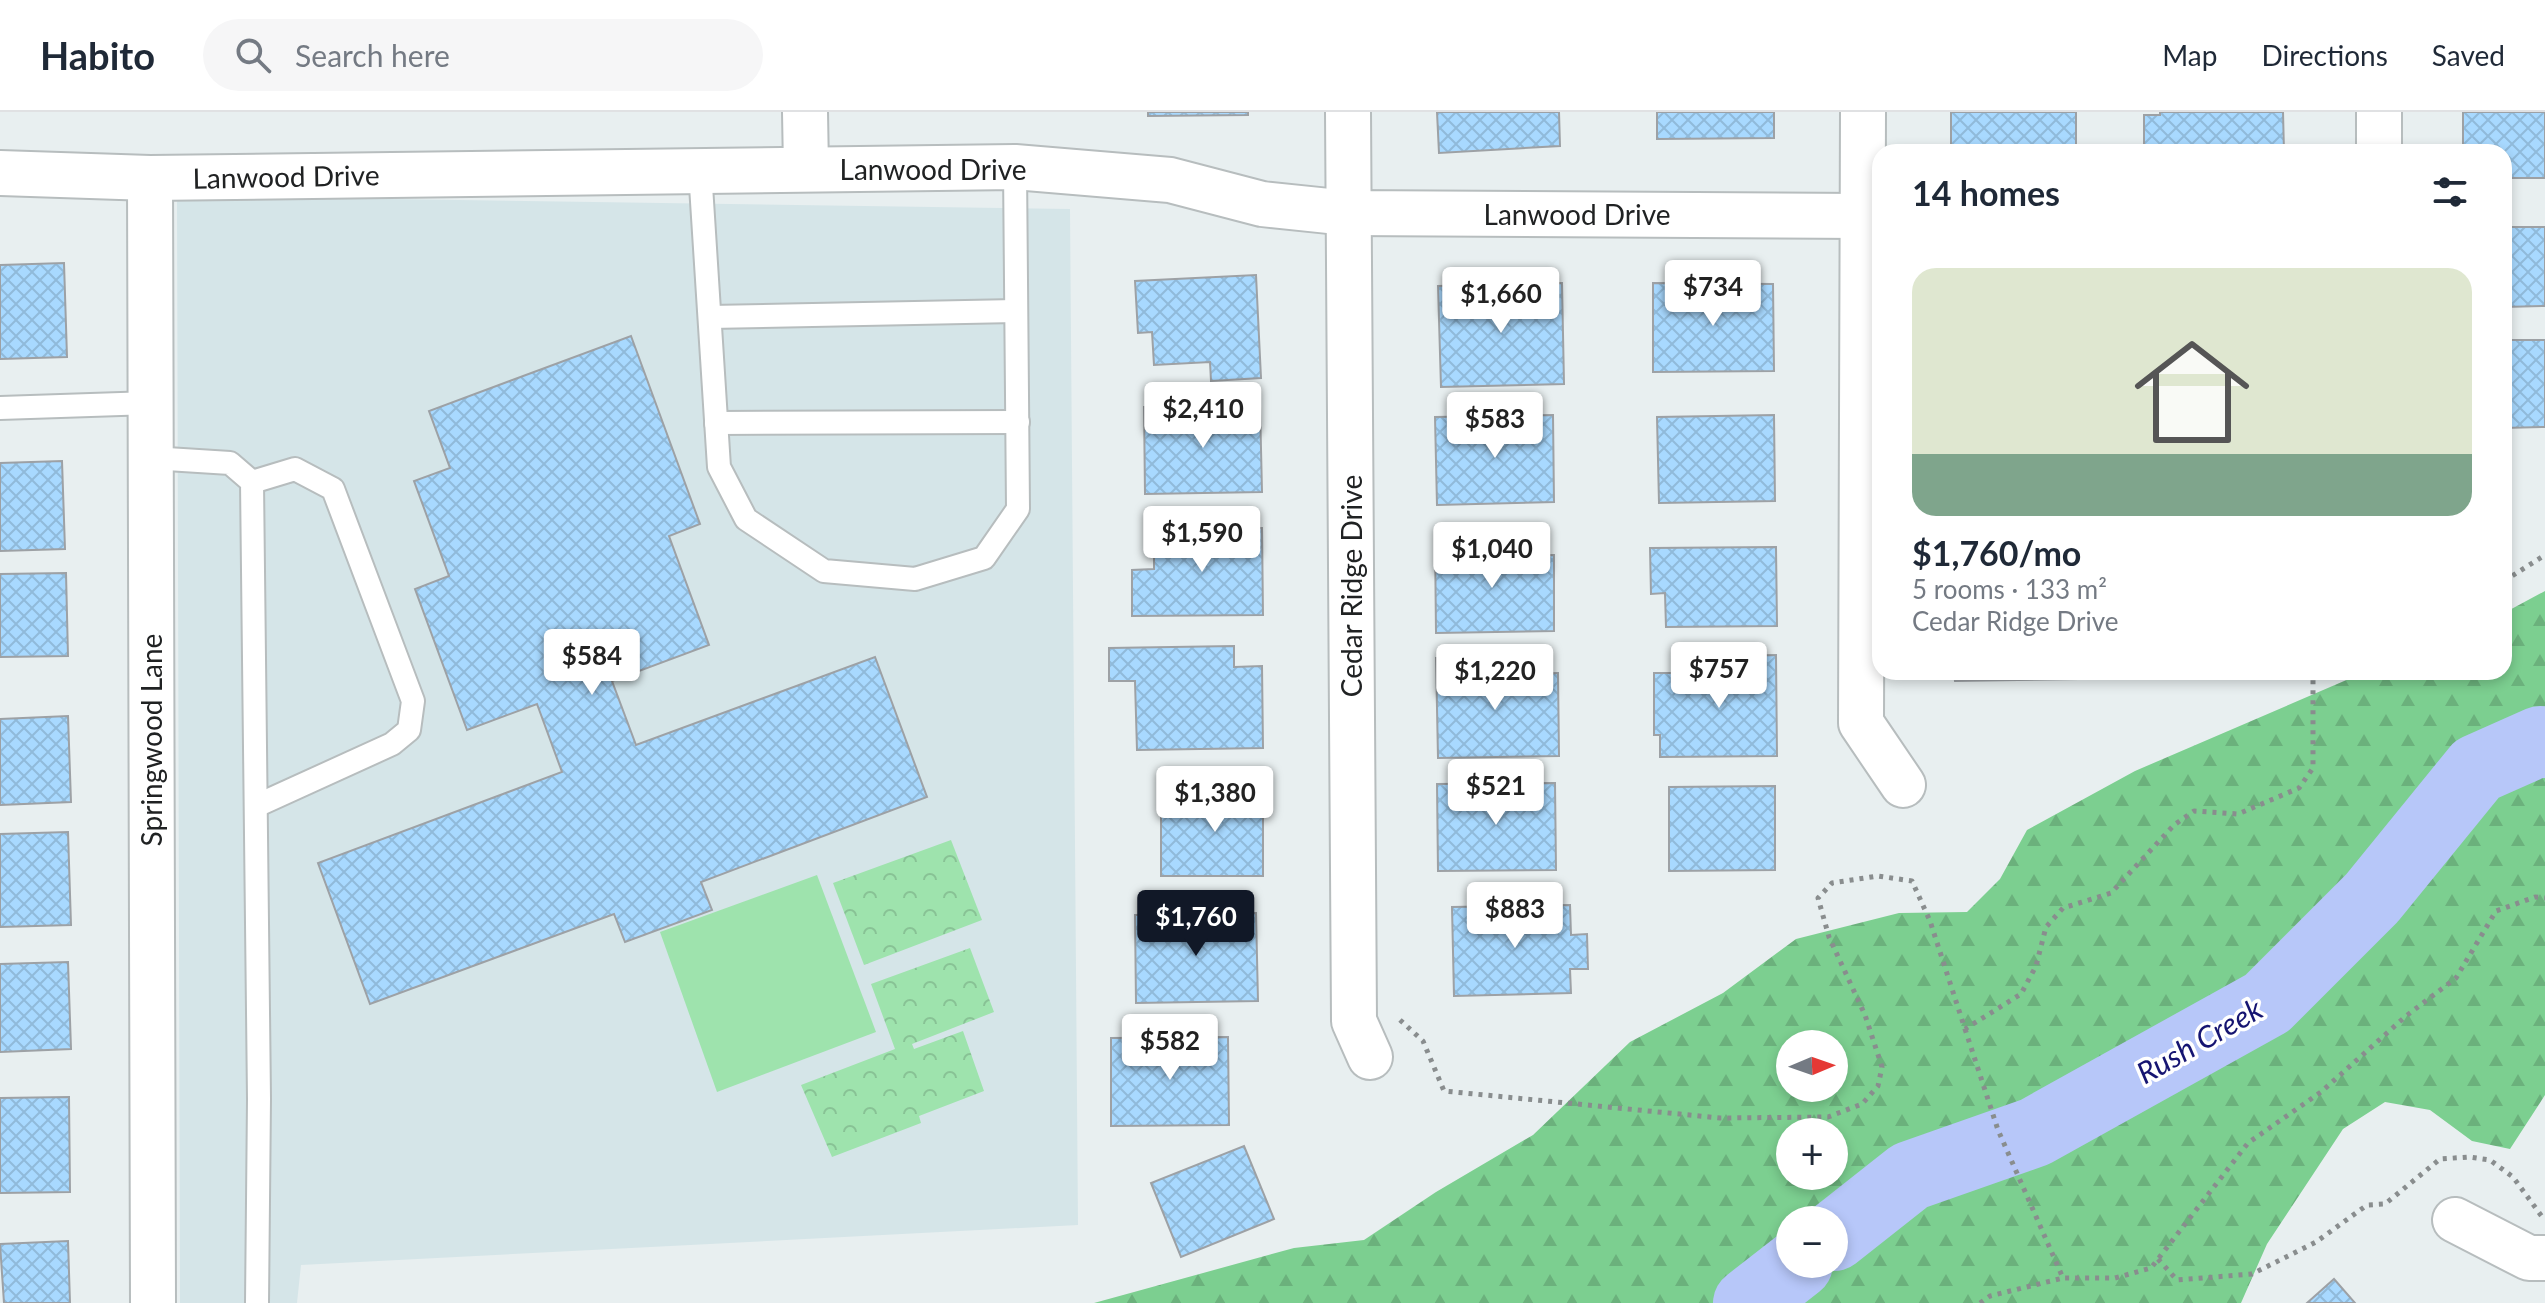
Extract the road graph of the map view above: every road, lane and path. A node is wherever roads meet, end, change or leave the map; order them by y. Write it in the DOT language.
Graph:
graph roads {
  1 [pos="805,112"];
  2 [pos="1348,112"];
  3 [pos="1863,112"];
  4 [pos="2379,112"];
  5 [pos="2379,144"];
  6 [pos="1015,167"];
  7 [pos="806,168"];
  8 [pos="700,170"];
  9 [pos="0,173"];
  10 [pos="150,178"];
  11 [pos="1348,213"];
  12 [pos="1863,216"];
  13 [pos="1016,311"];
  14 [pos="710,317"];
  15 [pos="151,403"];
  16 [pos="0,408"];
  17 [pos="1018,422"];
  18 [pos="716,423"];
  19 [pos="151,458"];
  20 [pos="252,482"];
  21 [pos="2545,555"];
  22 [pos="2512,576"];
  23 [pos="2313,680"];
  24 [pos="1903,785"];
  25 [pos="256,806"];
  26 [pos="2545,898"];
  27 [pos="1390,1011"];
  28 [pos="1965,1029"];
  29 [pos="1370,1057"];
  30 [pos="2455,1220"];
  31 [pos="2545,1220"];
  32 [pos="2545,1258"];
  33 [pos="2158,1259"];
  34 [pos="2063,1278"];
  35 [pos="153,1303"];
  36 [pos="257,1303"];
  37 [pos="1980,1303"];
  1 -- 7 [label="street"];
  2 -- 11 [label="street, Cedar Ridge Drive"];
  3 -- 12 [label="street"];
  4 -- 5 [label="street"];
  6 -- 7 [label="street, Lanwood Drive"];
  6 -- 11 [label="street, Lanwood Drive"];
  6 -- 13 [label="lane"];
  7 -- 8 [label="street, Lanwood Drive"];
  8 -- 10 [label="street, Lanwood Drive"];
  8 -- 14 [label="lane"];
  9 -- 10 [label="street, Lanwood Drive"];
  10 -- 15 [label="street, Springwood Lane"];
  11 -- 12 [label="street, Lanwood Drive"];
  11 -- 29 [label="street, Cedar Ridge Drive"];
  12 -- 24 [label="street"];
  13 -- 14 [label="lane"];
  13 -- 17 [label="lane"];
  14 -- 18 [label="lane"];
  15 -- 16 [label="lane"];
  15 -- 19 [label="street, Springwood Lane"];
  17 -- 18 [label="lane"];
  17 -- 18 [label="lane"];
  19 -- 20 [label="lane"];
  19 -- 35 [label="street, Springwood Lane"];
  20 -- 25 [label="lane"];
  20 -- 25 [label="lane"];
  21 -- 22 [label="path"];
  23 -- 28 [label="path"];
  25 -- 36 [label="lane"];
  26 -- 33 [label="path"];
  27 -- 28 [label="path"];
  28 -- 34 [label="path"];
  30 -- 32 [label="street"];
  31 -- 33 [label="path"];
  33 -- 34 [label="path"];
  34 -- 37 [label="path"];
}
